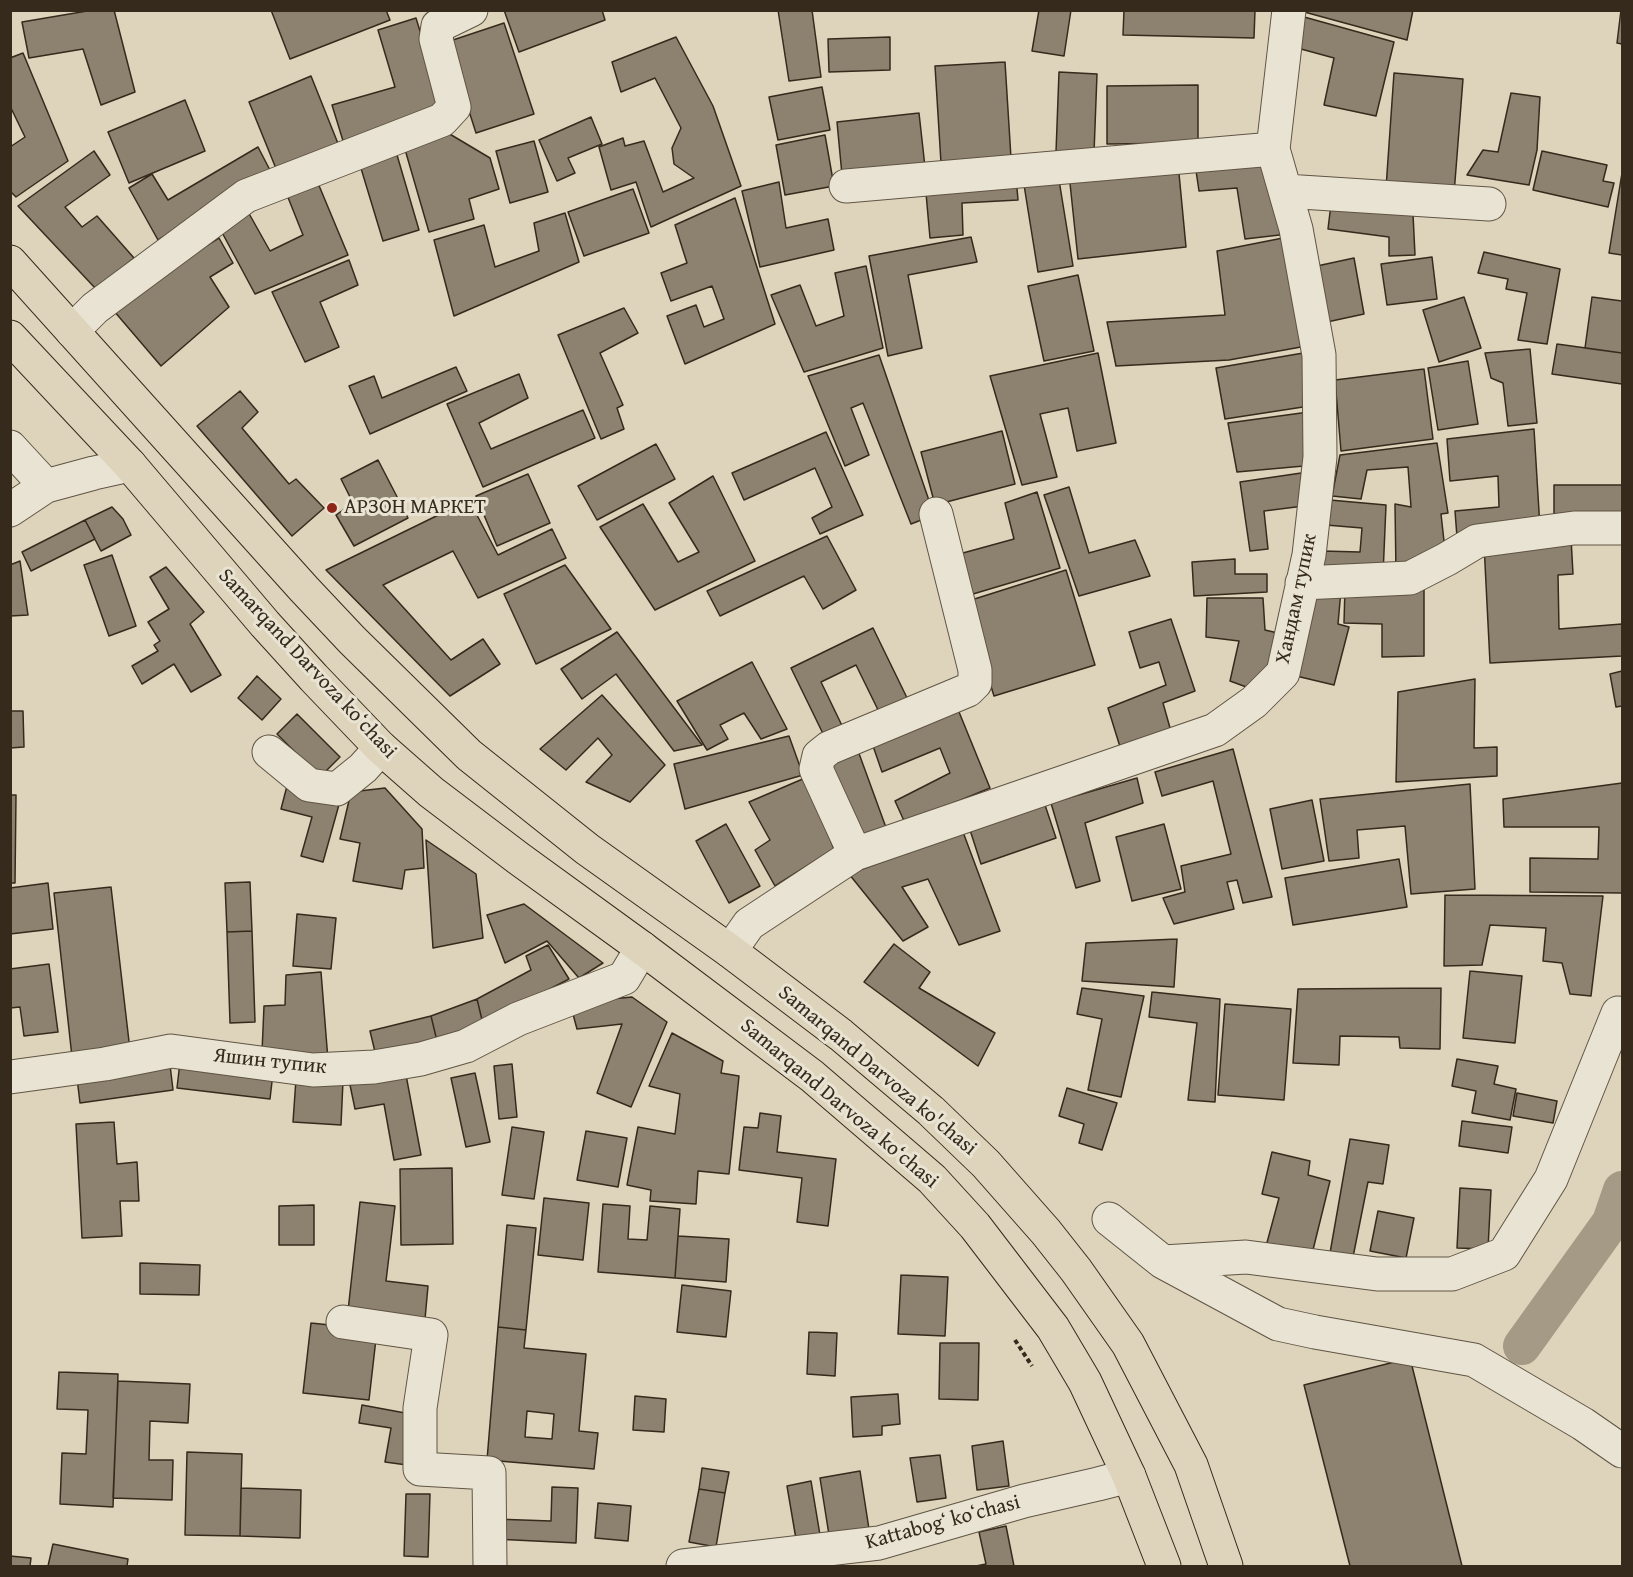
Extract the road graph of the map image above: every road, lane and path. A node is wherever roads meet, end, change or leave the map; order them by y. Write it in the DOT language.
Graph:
graph roads {
  1 [pos="471,10"];
  2 [pos="1289,10"];
  3 [pos="1273,149"];
  4 [pos="846,186"];
  5 [pos="1285,191"];
  6 [pos="1490,204"];
  7 [pos="10,262"];
  8 [pos="72,331"];
  9 [pos="10,337"];
  10 [pos="10,447"];
  11 [pos="130,465"];
  12 [pos="46,486"];
  13 [pos="10,510"];
  14 [pos="936,514"];
  15 [pos="1623,528"];
  16 [pos="1302,583"];
  17 [pos="304,589"];
  18 [pos="265,624"];
  19 [pos="381,748"];
  20 [pos="269,752"];
  21 [pos="855,854"];
  22 [pos="642,948"];
  23 [pos="730,951"];
  24 [pos="1618,1014"];
  25 [pos="10,1077"];
  26 [pos="1109,1219"];
  27 [pos="1163,1262"];
  28 [pos="343,1322"];
  29 [pos="1623,1451"];
  30 [pos="1129,1476"];
  31 [pos="490,1566"];
  32 [pos="683,1566"];
  33 [pos="1164,1566"];
  34 [pos="1227,1566"];
  1 -- 8 [label="street"];
  2 -- 3 [label="street, Хандам тупик"];
  3 -- 4 [label="street"];
  3 -- 5 [label="street, Хандам тупик"];
  5 -- 6 [label="street"];
  5 -- 16 [label="street, Хандам тупик"];
  7 -- 8 [label="main road"];
  8 -- 17 [label="main road"];
  9 -- 11 [label="main road, Samarqand Darvoza koʻchasi"];
  10 -- 12 [label="street"];
  11 -- 12 [label="street"];
  11 -- 18 [label="main road, Samarqand Darvoza koʻchasi"];
  12 -- 13 [label="street"];
  14 -- 21 [label="street"];
  15 -- 16 [label="street"];
  16 -- 21 [label="street, Хандам тупик"];
  17 -- 18 [label="main road"];
  17 -- 23 [label="main road, Samarqand Darvoza ko'chasi"];
  18 -- 19 [label="main road, Samarqand Darvoza koʻchasi"];
  19 -- 20 [label="street"];
  19 -- 22 [label="main road, Samarqand Darvoza koʻchasi"];
  21 -- 23 [label="street, Хандам тупик"];
  22 -- 25 [label="street, Яшин тупик"];
  22 -- 30 [label="main road, Samarqand Darvoza ko‘chasi"];
  23 -- 34 [label="main road, Samarqand Darvoza ko'chasi"];
  24 -- 27 [label="street"];
  26 -- 27 [label="street"];
  27 -- 29 [label="street"];
  28 -- 31 [label="street"];
  30 -- 32 [label="street, Kattabogʻ koʻchasi"];
  30 -- 33 [label="main road, Samarqand Darvoza ko‘chasi"];
}
